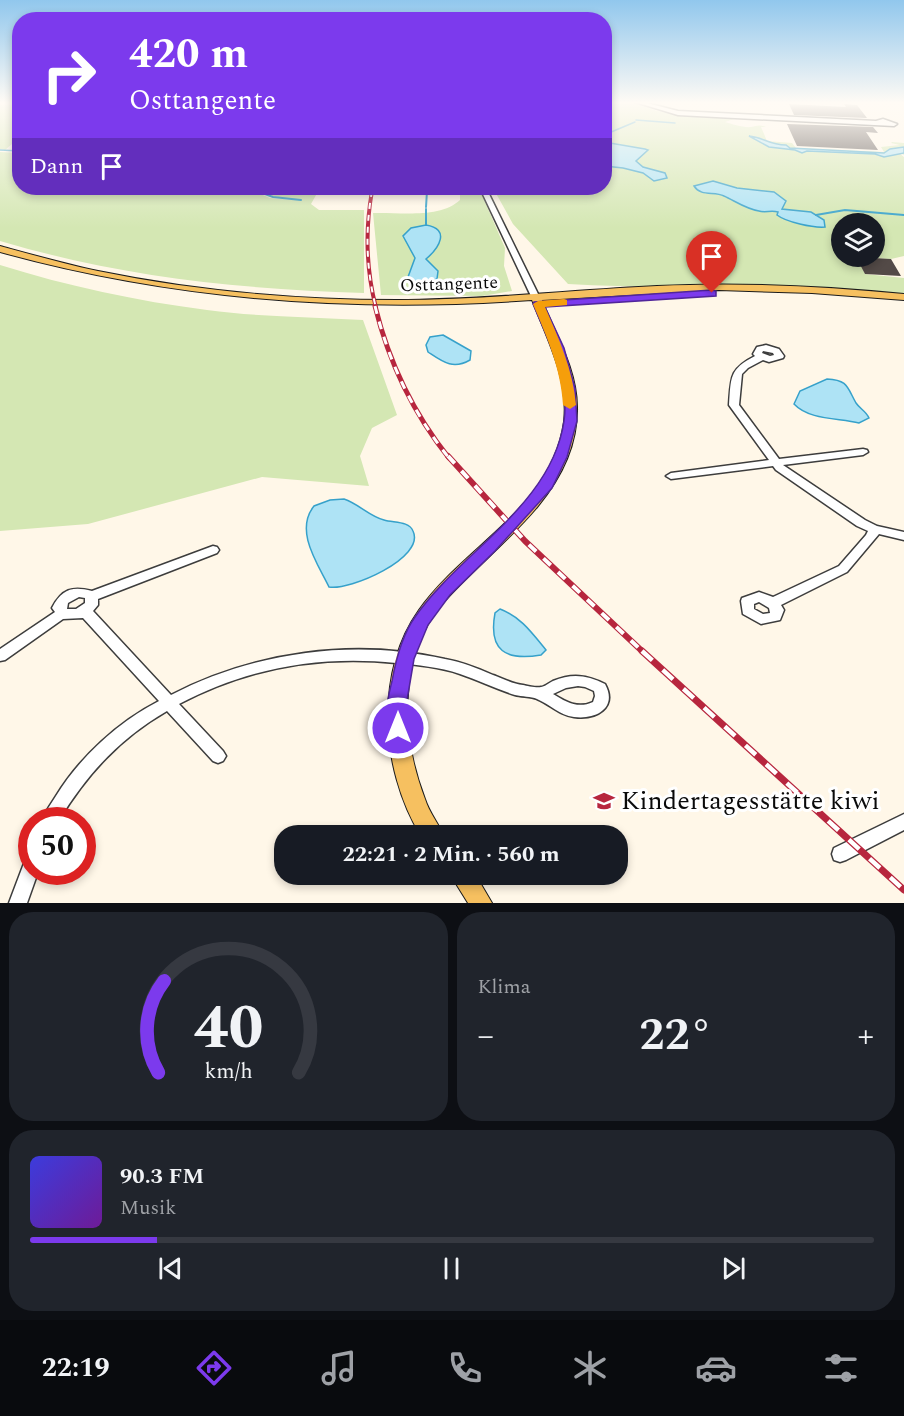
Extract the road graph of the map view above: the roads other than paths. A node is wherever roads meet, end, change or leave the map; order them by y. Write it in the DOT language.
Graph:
graph roads {
  1 [pos="486,195"];
  2 [pos="0,249"];
  3 [pos="0,258"];
  4 [pos="904,297"];
  5 [pos="537,300"];
  6 [pos="904,302"];
  7 [pos="761,357"];
  8 [pos="863,452"];
  9 [pos="775,462"];
  10 [pos="671,476"];
  11 [pos="874,529"];
  12 [pos="904,536"];
  13 [pos="213,550"];
  14 [pos="92,597"];
  15 [pos="773,603"];
  16 [pos="85,611"];
  17 [pos="62,613"];
  18 [pos="0,656"];
  19 [pos="405,659"];
  20 [pos="542,694"];
  21 [pos="166,702"];
  22 [pos="218,756"];
  23 [pos="58,807"];
  24 [pos="904,822"];
  25 [pos="428,825"];
  26 [pos="840,854"];
  27 [pos="24,885"];
  28 [pos="469,885"];
  29 [pos="18,903"];
  30 [pos="481,903"];
  1 -- 5 [label="street"];
  2 -- 5 [label="main road, Osttangente"];
  3 -- 5 [label="main road, Osttangente"];
  4 -- 5 [label="main road, Osttangente"];
  5 -- 6 [label="main road, Osttangente"];
  5 -- 19 [label="main road"];
  7 -- 9 [label="street"];
  8 -- 9 [label="street"];
  9 -- 10 [label="street"];
  9 -- 11 [label="street"];
  11 -- 12 [label="street"];
  11 -- 15 [label="street"];
  13 -- 14 [label="street"];
  14 -- 16 [label="street"];
  14 -- 17 [label="street"];
  16 -- 17 [label="street"];
  16 -- 21 [label="street"];
  17 -- 18 [label="street"];
  19 -- 20 [label="street"];
  19 -- 21 [label="street"];
  19 -- 25 [label="main road"];
  21 -- 22 [label="street"];
  21 -- 23 [label="street"];
  24 -- 26 [label="street"];
  27 -- 29 [label="street"];
  28 -- 30 [label="main road"];
}
